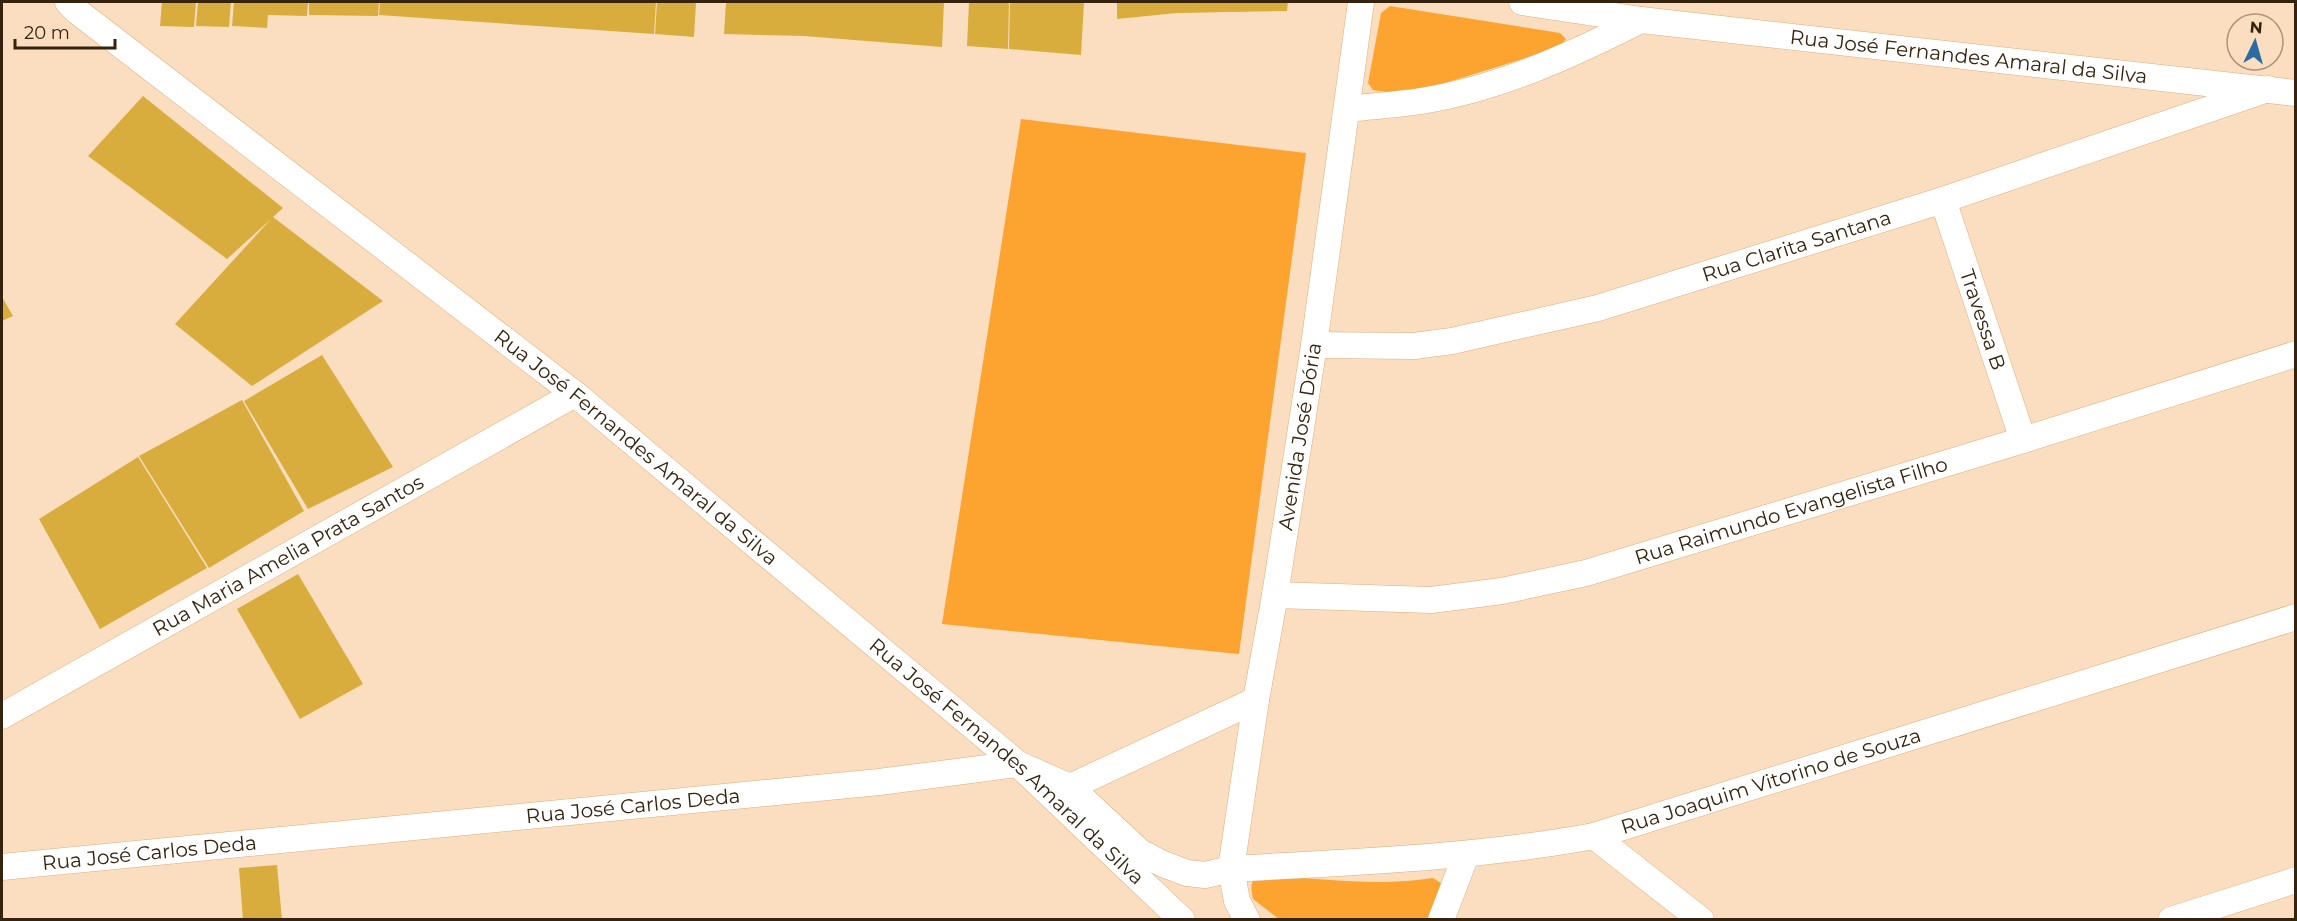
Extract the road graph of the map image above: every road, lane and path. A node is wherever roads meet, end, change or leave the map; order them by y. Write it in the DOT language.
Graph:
graph roads {
  1 [pos="68,2"];
  2 [pos="1361,2"];
  3 [pos="1522,2"];
  4 [pos="1641,20"];
  5 [pos="2268,89"];
  6 [pos="2295,93"];
  7 [pos="1347,109"];
  8 [pos="1943,200"];
  9 [pos="1314,345"];
  10 [pos="2295,354"];
  11 [pos="575,394"];
  12 [pos="2023,440"];
  13 [pos="1275,595"];
  14 [pos="2295,617"];
  15 [pos="1256,700"];
  16 [pos="2,716"];
  17 [pos="1018,764"];
  18 [pos="1070,787"];
  19 [pos="1594,836"];
  20 [pos="1466,855"];
  21 [pos="2,867"];
  22 [pos="1231,869"];
  23 [pos="2295,880"];
  24 [pos="1182,920"];
  25 [pos="1247,920"];
  26 [pos="1441,920"];
  27 [pos="1701,920"];
  28 [pos="2171,920"];
  1 -- 11 [label="street, Rua José Fernandes Amaral da Silva"];
  2 -- 7 [label="street, Avenida José Dória"];
  3 -- 4 [label="street, Rua José Fernandes Amaral da Silva"];
  4 -- 5 [label="street, Rua José Fernandes Amaral da Silva"];
  4 -- 7 [label="street"];
  5 -- 6 [label="street, Rua José Fernandes Amaral da Silva"];
  5 -- 8 [label="street, Rua Clarita Santana"];
  7 -- 9 [label="street, Avenida José Dória"];
  8 -- 9 [label="street, Rua Clarita Santana"];
  8 -- 12 [label="street, Travessa B"];
  9 -- 13 [label="street, Avenida José Dória"];
  10 -- 12 [label="street, Rua Raimundo Evangelista Filho"];
  11 -- 16 [label="street, Rua Maria Amelia Prata Santos"];
  11 -- 17 [label="street, Rua José Fernandes Amaral da Silva"];
  12 -- 13 [label="street, Rua Raimundo Evangelista Filho"];
  13 -- 15 [label="street, Avenida José Dória"];
  14 -- 19 [label="street, Rua Joaquim Vitorino de Souza"];
  15 -- 18 [label="street"];
  15 -- 22 [label="street, Avenida José Dória"];
  17 -- 18 [label="street"];
  17 -- 21 [label="street, Rua José Carlos Deda"];
  17 -- 24 [label="street, Rua José Fernandes Amaral da Silva"];
  18 -- 22 [label="street"];
  19 -- 20 [label="street, Rua Joaquim Vitorino de Souza"];
  19 -- 27 [label="street"];
  20 -- 22 [label="street, Rua Joaquim Vitorino de Souza"];
  20 -- 26 [label="street"];
  22 -- 25 [label="street"];
  23 -- 28 [label="street"];
}
